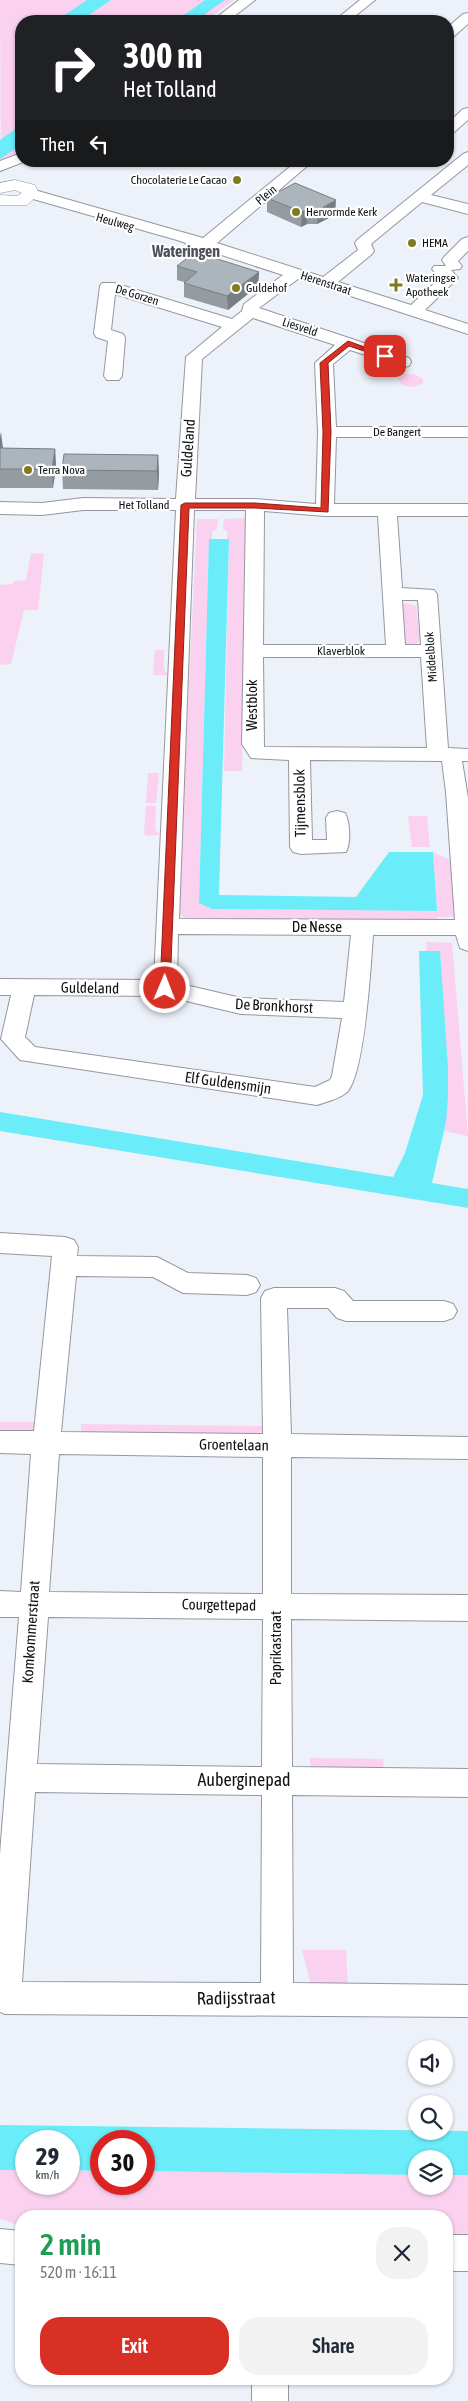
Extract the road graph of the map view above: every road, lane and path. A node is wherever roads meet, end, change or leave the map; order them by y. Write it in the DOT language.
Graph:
graph roads {
  1 [pos="248,0"];
  2 [pos="368,0"];
  3 [pos="227,15"];
  4 [pos="349,15"];
  5 [pos="468,17"];
  6 [pos="457,30"];
  7 [pos="468,112"];
  8 [pos="454,125"];
  9 [pos="468,156"];
  10 [pos="15,160"];
  11 [pos="0,166"];
  12 [pos="281,167"];
  13 [pos="298,167"];
  14 [pos="455,191"];
  15 [pos="1,195"];
  16 [pos="27,197"];
  17 [pos="421,197"];
  18 [pos="441,202"];
  19 [pos="466,207"];
  20 [pos="219,226"];
  21 [pos="183,236"];
  22 [pos="463,238"];
  23 [pos="205,244"];
  24 [pos="461,268"];
  25 [pos="296,273"];
  26 [pos="326,283"];
  27 [pos="414,311"];
  28 [pos="251,312"];
  29 [pos="233,325"];
  30 [pos="468,329"];
  31 [pos="348,343"];
  32 [pos="403,362"];
  33 [pos="113,376"];
  34 [pos="327,432"];
  35 [pos="468,432"];
  36 [pos="185,505"];
  37 [pos="255,505"];
  38 [pos="0,508"];
  39 [pos="325,510"];
  40 [pos="468,510"];
  41 [pos="386,511"];
  42 [pos="392,594"];
  43 [pos="252,651"];
  44 [pos="396,651"];
  45 [pos="431,651"];
  46 [pos="299,753"];
  47 [pos="452,754"];
  48 [pos="337,818"];
  49 [pos="166,926"];
  50 [pos="363,927"];
  51 [pos="468,933"];
  52 [pos="0,986"];
  53 [pos="24,986"];
  54 [pos="165,988"];
  55 [pos="355,1010"];
  56 [pos="0,1243"];
  57 [pos="64,1266"];
  58 [pos="247,1285"];
  59 [pos="444,1311"];
  60 [pos="0,1442"];
  61 [pos="46,1442"];
  62 [pos="276,1445"];
  63 [pos="468,1448"];
  64 [pos="0,1604"];
  65 [pos="34,1605"];
  66 [pos="276,1606"];
  67 [pos="468,1608"];
  68 [pos="21,1778"];
  69 [pos="277,1780"];
  70 [pos="468,1783"];
  71 [pos="5,1998"];
  72 [pos="277,1998"];
  73 [pos="468,2001"];
  74 [pos="0,2246"];
  75 [pos="15,2247"];
  76 [pos="453,2253"];
  77 [pos="468,2254"];
  78 [pos="270,2385"];
  79 [pos="270,2401"];
  1 -- 3 [label="street"];
  2 -- 4 [label="street"];
  5 -- 6 [label="street"];
  7 -- 8 [label="street"];
  9 -- 17 [label="street"];
  10 -- 11 [label="street"];
  12 -- 20 [label="street, Plein"];
  13 -- 20 [label="street, Plein"];
  14 -- 18 [label="street"];
  15 -- 16 [label="main road"];
  16 -- 21 [label="street, Heulweg"];
  16 -- 23 [label="street, Heulweg"];
  17 -- 18 [label="street"];
  17 -- 26 [label="street"];
  18 -- 19 [label="street"];
  20 -- 21 [label="street, Plein"];
  20 -- 23 [label="street, Plein"];
  21 -- 23 [label="street, Herenstraat"];
  22 -- 24 [label="street"];
  23 -- 25 [label="street, Herenstraat"];
  24 -- 27 [label="street"];
  25 -- 26 [label="street, Herenstraat"];
  25 -- 28 [label="street, Guldeland"];
  26 -- 27 [label="street, Herenstraat"];
  27 -- 30 [label="street, Herenstraat"];
  28 -- 29 [label="street, Guldeland"];
  28 -- 31 [label="street, Liesveld"];
  29 -- 33 [label="street, De Gorzen"];
  29 -- 36 [label="street, Guldeland"];
  31 -- 32 [label="street, Liesveld"];
  31 -- 34 [label="street"];
  34 -- 35 [label="street, De Bangert"];
  34 -- 39 [label="street"];
  36 -- 37 [label="street, Het Tolland"];
  36 -- 38 [label="street, Het Tolland"];
  36 -- 49 [label="street, Guldeland"];
  37 -- 39 [label="street, Het Tolland"];
  37 -- 43 [label="street, Westblok"];
  39 -- 41 [label="street, Het Tolland"];
  40 -- 41 [label="street, Het Tolland"];
  41 -- 42 [label="street"];
  42 -- 44 [label="street"];
  42 -- 45 [label="street, Middelblok"];
  43 -- 44 [label="street, Klaverblok"];
  43 -- 46 [label="street, Westblok"];
  44 -- 45 [label="street, Klaverblok"];
  45 -- 47 [label="street, Middelblok"];
  46 -- 47 [label="street, Westblok"];
  46 -- 48 [label="street, Tijmensblok"];
  47 -- 51 [label="street, Middelblok"];
  49 -- 50 [label="street, De Nesse"];
  49 -- 54 [label="street, Guldeland"];
  50 -- 51 [label="street, De Nesse"];
  50 -- 55 [label="street, Elf Guldensmijn"];
  52 -- 53 [label="street, Guldeland"];
  53 -- 54 [label="street, Guldeland"];
  53 -- 55 [label="street, Elf Guldensmijn"];
  54 -- 55 [label="street, De Bronkhorst"];
  56 -- 57 [label="street"];
  57 -- 58 [label="street"];
  57 -- 61 [label="street, Komkommerstraat"];
  59 -- 62 [label="street, Paprikastraat"];
  60 -- 61 [label="street, Groentelaan"];
  61 -- 62 [label="street, Groentelaan"];
  61 -- 65 [label="street, Komkommerstraat"];
  62 -- 63 [label="street, Groentelaan"];
  62 -- 66 [label="street, Paprikastraat"];
  64 -- 65 [label="street, Courgettepad"];
  65 -- 66 [label="street, Courgettepad"];
  65 -- 68 [label="street, Komkommerstraat"];
  66 -- 67 [label="street, Courgettepad"];
  66 -- 69 [label="street, Paprikastraat"];
  68 -- 69 [label="street, Auberginepad"];
  68 -- 71 [label="street, Komkommerstraat"];
  69 -- 70 [label="street, Auberginepad"];
  69 -- 72 [label="street, Paprikastraat"];
  71 -- 72 [label="street, Radijsstraat"];
  72 -- 73 [label="street, Radijsstraat"];
  74 -- 75 [label="street"];
  76 -- 77 [label="street"];
  78 -- 79 [label="street"];
}
